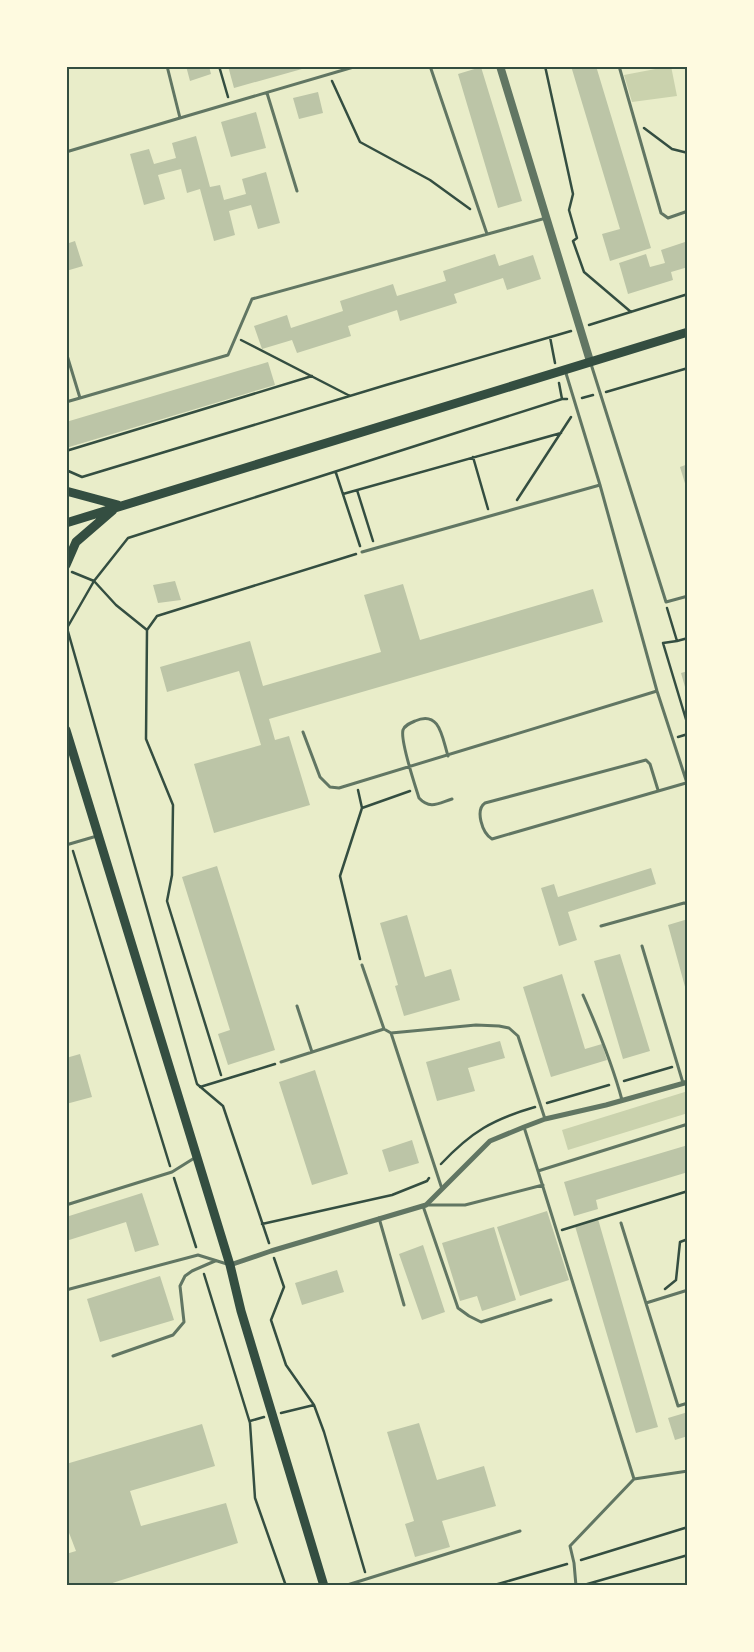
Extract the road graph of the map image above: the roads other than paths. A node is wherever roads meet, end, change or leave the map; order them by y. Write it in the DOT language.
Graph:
graph roads {
  1 [pos="167,66"];
  2 [pos="356,66"];
  3 [pos="430,66"];
  4 [pos="500,66"];
  5 [pos="619,66"];
  6 [pos="267,92"];
  7 [pos="180,118"];
  8 [pos="66,152"];
  9 [pos="297,191"];
  10 [pos="688,211"];
  11 [pos="547,218"];
  12 [pos="487,234"];
  13 [pos="688,332"];
  14 [pos="66,352"];
  15 [pos="590,361"];
  16 [pos="564,370"];
  17 [pos="80,398"];
  18 [pos="66,402"];
  19 [pos="600,485"];
  20 [pos="66,491"];
  21 [pos="118,506"];
  22 [pos="66,523"];
  23 [pos="362,552"];
  24 [pos="66,565"];
  25 [pos="688,596"];
  26 [pos="657,691"];
  27 [pos="66,730"];
  28 [pos="303,732"];
  29 [pos="448,756"];
  30 [pos="410,768"];
  31 [pos="687,783"];
  32 [pos="658,790"];
  33 [pos="452,799"];
  34 [pos="98,836"];
  35 [pos="68,845"];
  36 [pos="688,904"];
  37 [pos="601,926"];
  38 [pos="642,946"];
  39 [pos="362,965"];
  40 [pos="583,995"];
  41 [pos="297,1006"];
  42 [pos="384,1029"];
  43 [pos="391,1033"];
  44 [pos="312,1052"];
  45 [pos="281,1062"];
  46 [pos="685,1082"];
  47 [pos="622,1100"];
  48 [pos="545,1118"];
  49 [pos="688,1124"];
  50 [pos="524,1127"];
  51 [pos="197,1156"];
  52 [pos="538,1171"];
  53 [pos="544,1185"];
  54 [pos="442,1189"];
  55 [pos="66,1205"];
  56 [pos="425,1205"];
  57 [pos="379,1218"];
  58 [pos="621,1223"];
  59 [pos="216,1260"];
  60 [pos="230,1265"];
  61 [pos="66,1290"];
  62 [pos="688,1290"];
  63 [pos="551,1300"];
  64 [pos="646,1303"];
  65 [pos="404,1305"];
  66 [pos="113,1356"];
  67 [pos="688,1403"];
  68 [pos="688,1471"];
  69 [pos="634,1480"];
  70 [pos="520,1531"];
  71 [pos="324,1586"];
  72 [pos="344,1586"];
  73 [pos="576,1586"];
  1 -- 7 [label="lane"];
  2 -- 6 [label="lane"];
  3 -- 12 [label="lane"];
  4 -- 11 [label="street"];
  5 -- 10 [label="lane"];
  6 -- 7 [label="lane"];
  6 -- 9 [label="lane"];
  7 -- 8 [label="lane"];
  11 -- 12 [label="lane"];
  11 -- 15 [label="street"];
  12 -- 17 [label="lane"];
  13 -- 15 [label="main road"];
  14 -- 17 [label="lane"];
  15 -- 16 [label="main road"];
  15 -- 25 [label="lane"];
  16 -- 19 [label="lane"];
  16 -- 21 [label="main road"];
  17 -- 18 [label="lane"];
  19 -- 23 [label="lane"];
  19 -- 26 [label="lane"];
  20 -- 21 [label="main road"];
  21 -- 22 [label="main road"];
  21 -- 24 [label="main road"];
  26 -- 29 [label="lane"];
  26 -- 31 [label="lane"];
  27 -- 34 [label="main road"];
  28 -- 30 [label="lane"];
  29 -- 30 [label="lane"];
  29 -- 30 [label="lane"];
  30 -- 33 [label="lane"];
  31 -- 32 [label="lane"];
  32 -- 32 [label="lane"];
  34 -- 35 [label="lane"];
  34 -- 51 [label="main road"];
  36 -- 37 [label="lane"];
  38 -- 46 [label="lane"];
  39 -- 42 [label="lane"];
  40 -- 47 [label="lane"];
  41 -- 44 [label="lane"];
  42 -- 43 [label="lane"];
  42 -- 44 [label="lane"];
  43 -- 48 [label="lane"];
  43 -- 54 [label="lane"];
  44 -- 45 [label="lane"];
  46 -- 47 [label="street"];
  47 -- 48 [label="street"];
  48 -- 50 [label="street"];
  49 -- 52 [label="lane"];
  50 -- 52 [label="lane"];
  50 -- 54 [label="street"];
  51 -- 55 [label="lane"];
  51 -- 60 [label="main road"];
  52 -- 53 [label="lane"];
  53 -- 56 [label="lane"];
  53 -- 69 [label="lane"];
  54 -- 56 [label="street"];
  56 -- 57 [label="street"];
  56 -- 63 [label="lane"];
  57 -- 60 [label="street"];
  57 -- 65 [label="lane"];
  58 -- 64 [label="lane"];
  59 -- 60 [label="lane"];
  59 -- 61 [label="lane"];
  59 -- 66 [label="lane"];
  60 -- 71 [label="main road"];
  62 -- 64 [label="lane"];
  64 -- 67 [label="lane"];
  68 -- 69 [label="lane"];
  69 -- 73 [label="lane"];
  70 -- 72 [label="lane"];
}
